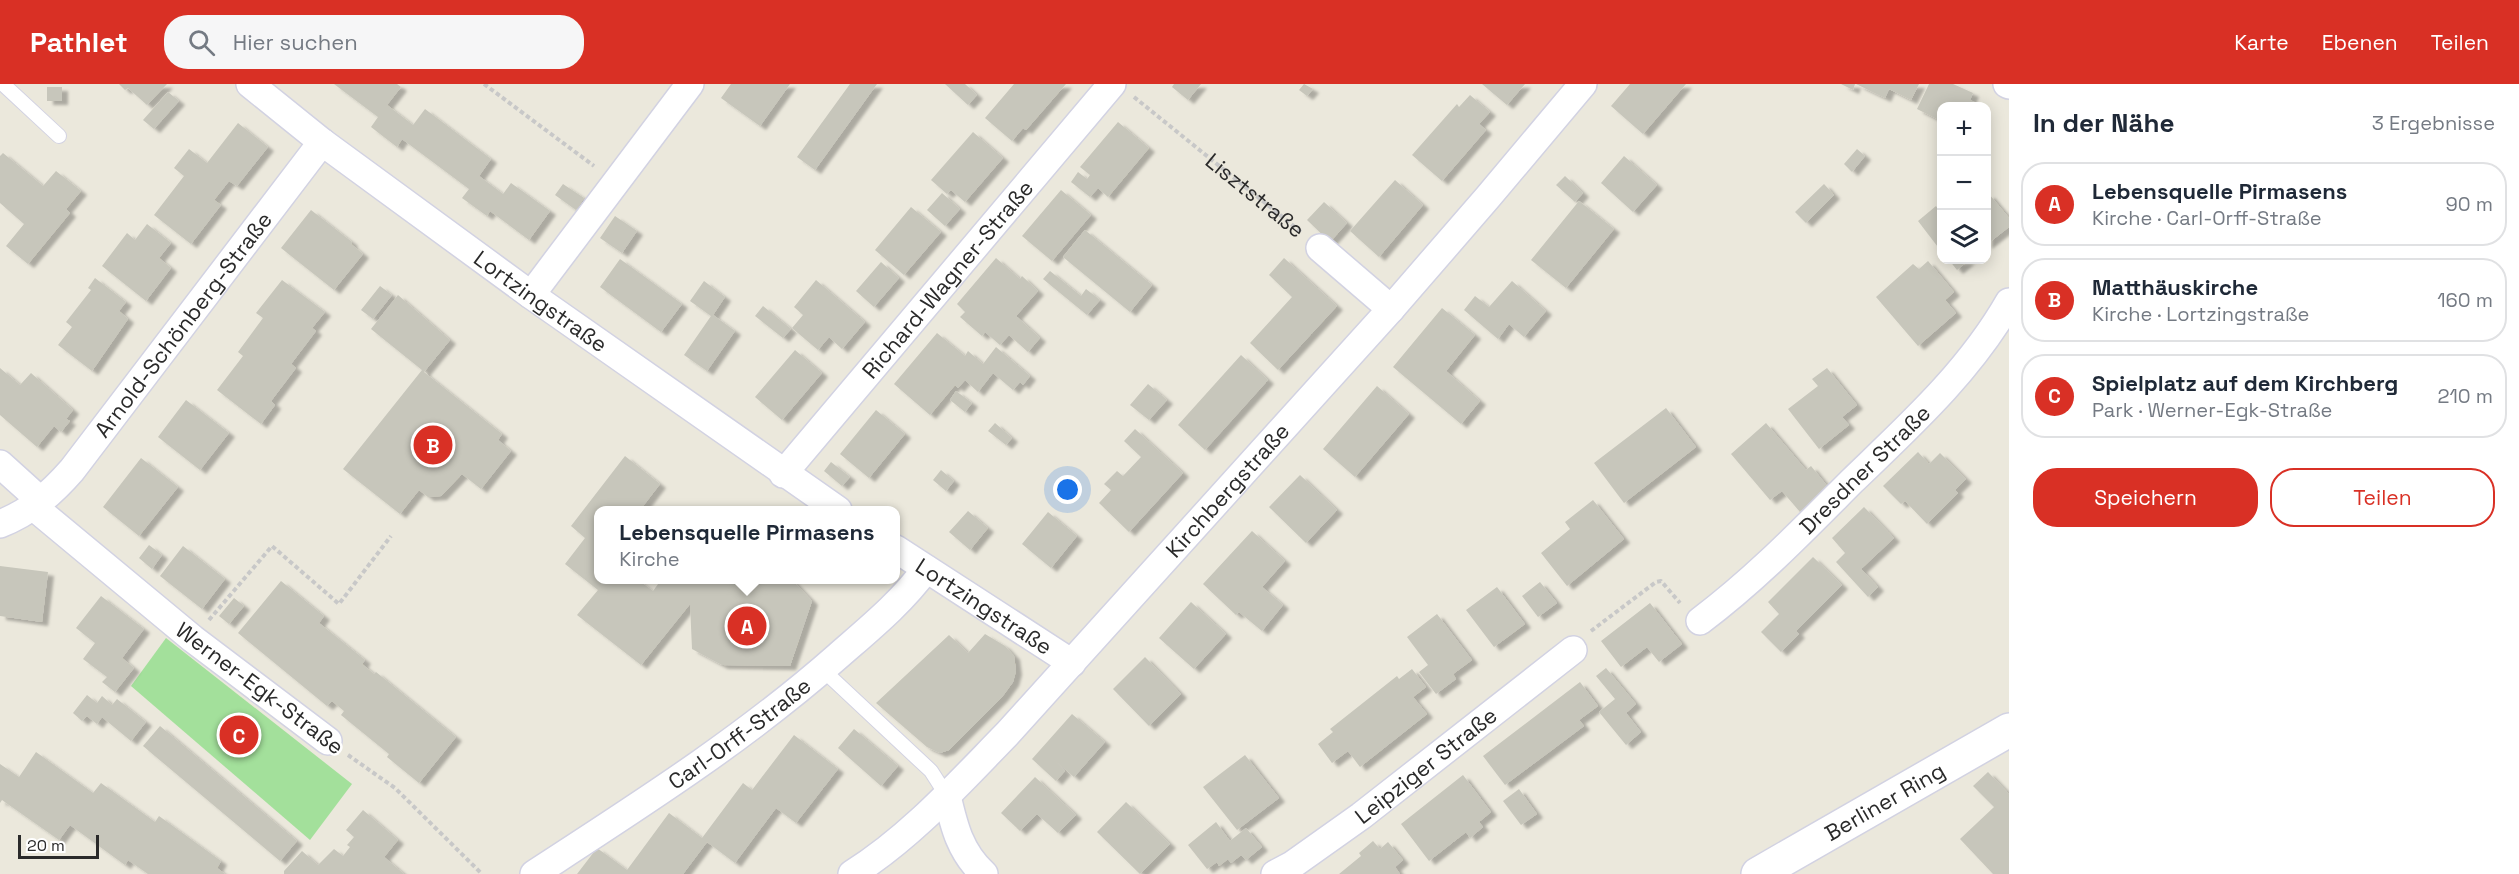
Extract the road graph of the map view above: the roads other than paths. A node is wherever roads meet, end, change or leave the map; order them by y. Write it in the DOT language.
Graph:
graph roads {
  1 [pos="3,84"];
  2 [pos="690,84"];
  3 [pos="1582,84"];
  4 [pos="1119,87"];
  5 [pos="267,89"];
  6 [pos="59,136"];
  7 [pos="322,142"];
  8 [pos="1320,248"];
  9 [pos="531,295"];
  10 [pos="2009,302"];
  11 [pos="1391,309"];
  12 [pos="0,464"];
  13 [pos="783,474"];
  14 [pos="38,504"];
  15 [pos="832,506"];
  16 [pos="0,524"];
  17 [pos="900,552"];
  18 [pos="926,569"];
  19 [pos="1700,621"];
  20 [pos="1573,650"];
  21 [pos="1072,663"];
  22 [pos="822,670"];
  23 [pos="2009,730"];
  24 [pos="328,741"];
  25 [pos="947,796"];
  26 [pos="534,874"];
  27 [pos="852,874"];
  28 [pos="982,874"];
  29 [pos="1275,874"];
  30 [pos="1758,874"];
  1 -- 6 [label="lane"];
  2 -- 9 [label="street"];
  3 -- 11 [label="street, Kirchbergstraße"];
  4 -- 13 [label="street, Richard-Wagner-Straße"];
  5 -- 7 [label="street, Lortzingstraße"];
  7 -- 9 [label="street, Lortzingstraße"];
  7 -- 14 [label="street, Arnold-Schönberg-Straße"];
  8 -- 11 [label="street, Lisztstraße"];
  9 -- 13 [label="street, Lortzingstraße"];
  10 -- 19 [label="street, Dresdner Straße"];
  11 -- 21 [label="street, Kirchbergstraße"];
  12 -- 14 [label="street"];
  13 -- 15 [label="street, Lortzingstraße"];
  14 -- 16 [label="street, Arnold-Schönberg-Straße"];
  14 -- 24 [label="street, Werner-Egk-Straße"];
  17 -- 18 [label="street, Lortzingstraße"];
  18 -- 21 [label="street, Lortzingstraße"];
  18 -- 22 [label="street, Carl-Orff-Straße"];
  20 -- 29 [label="street, Leipziger Straße"];
  21 -- 25 [label="street, Kirchbergstraße"];
  22 -- 25 [label="lane"];
  22 -- 26 [label="street, Carl-Orff-Straße"];
  23 -- 30 [label="street, Berliner Ring"];
  25 -- 27 [label="street, Kirchbergstraße"];
  25 -- 28 [label="street"];
}
